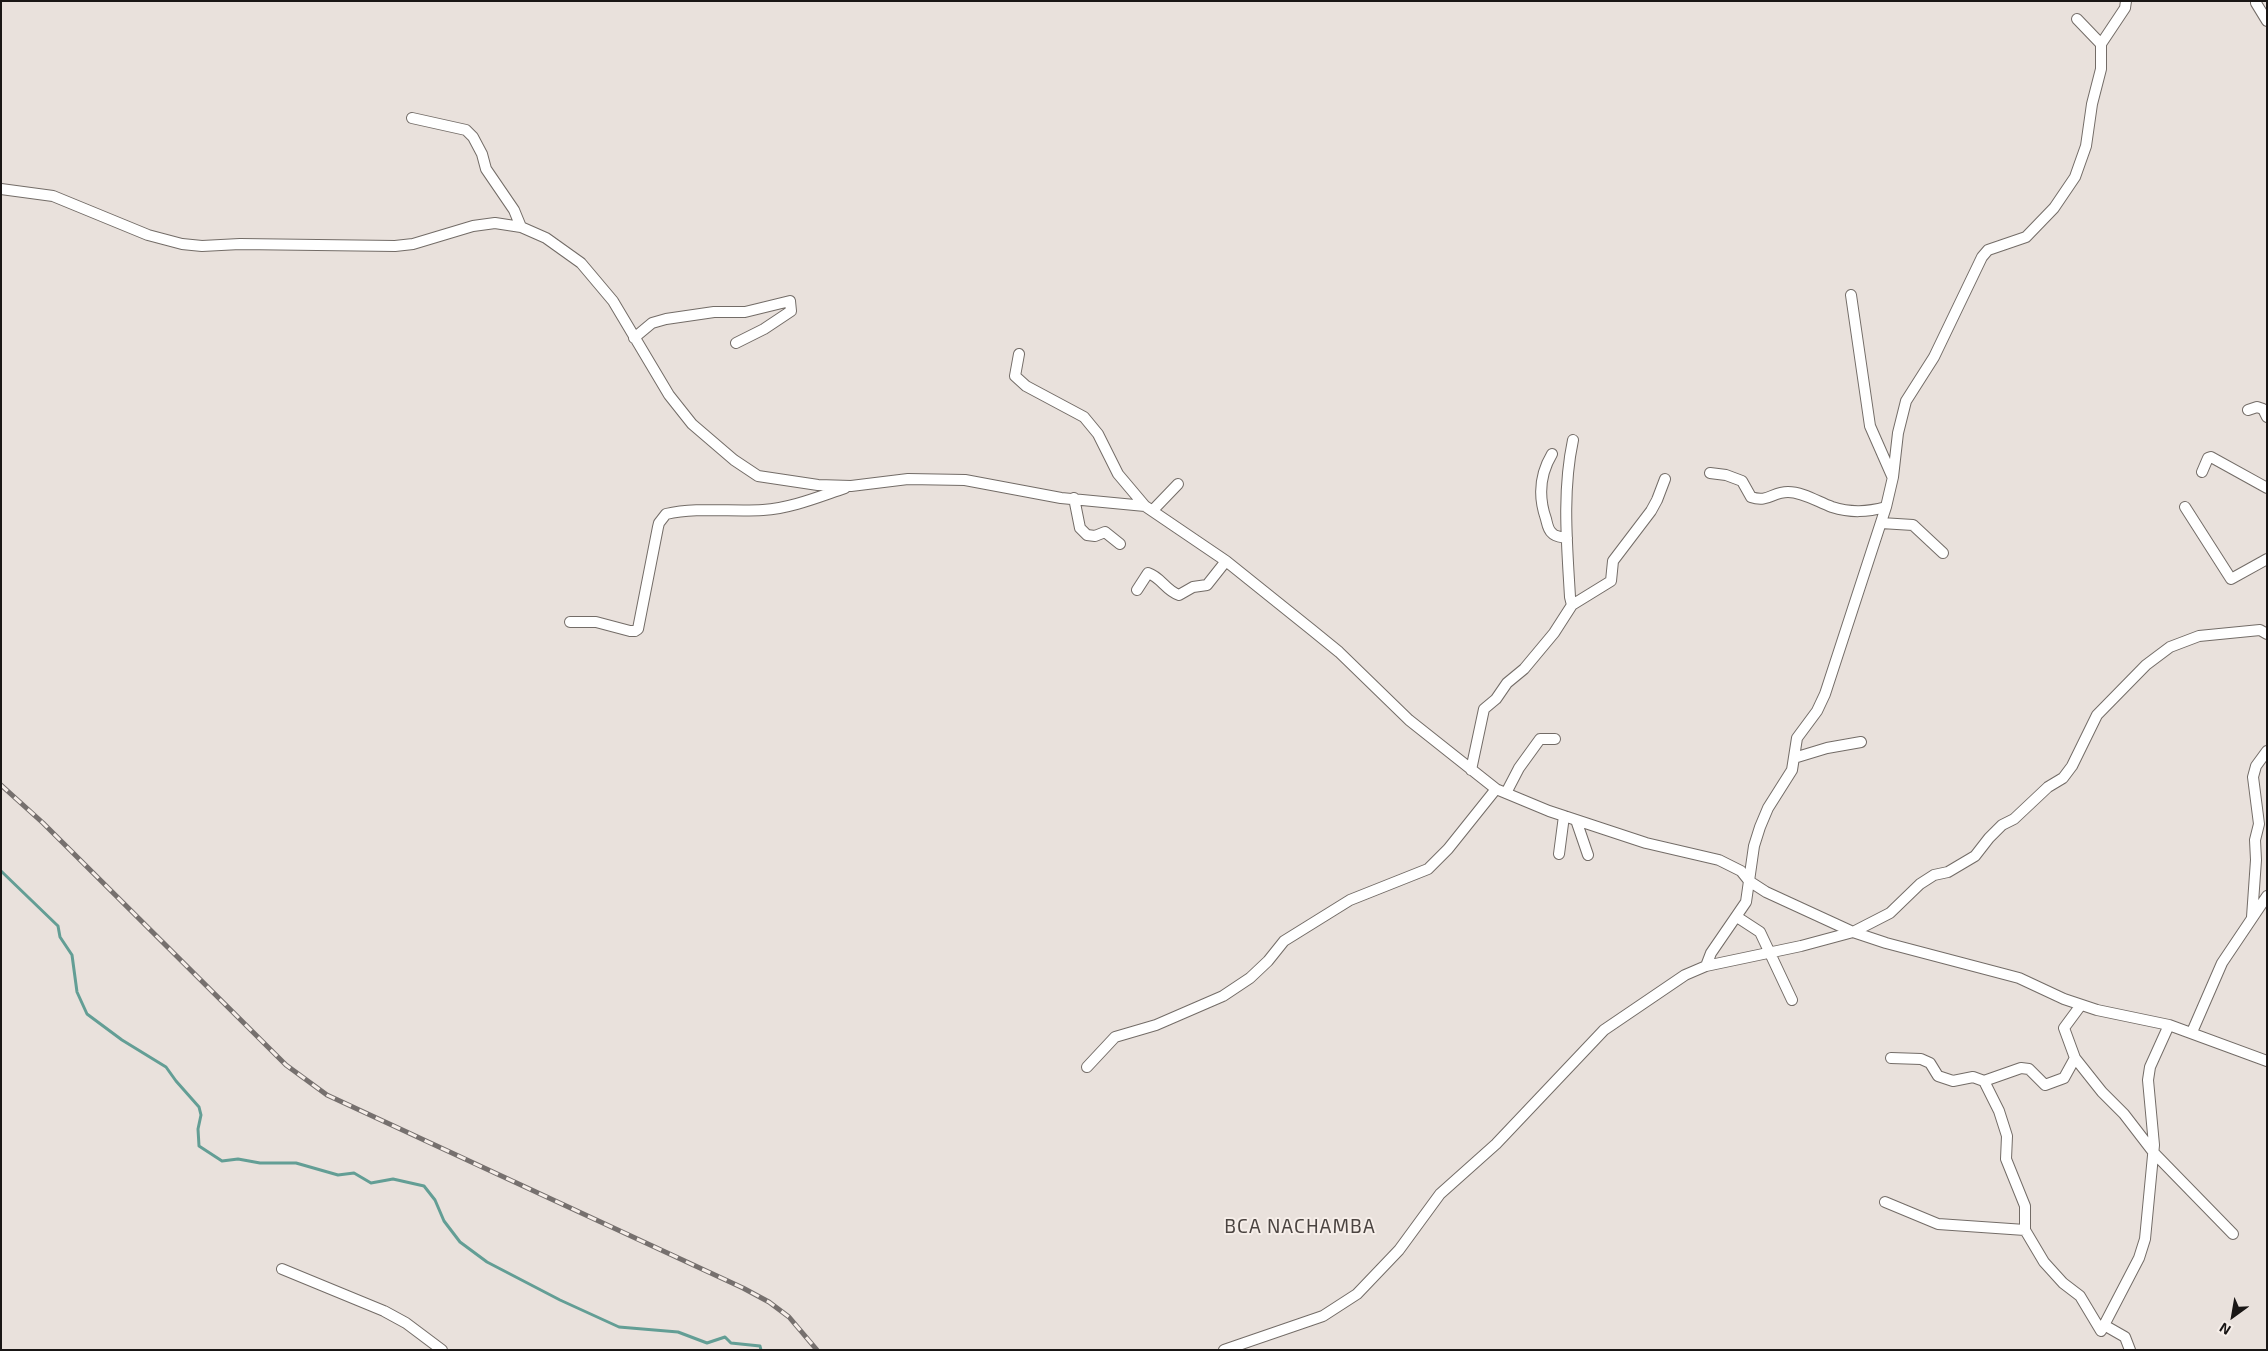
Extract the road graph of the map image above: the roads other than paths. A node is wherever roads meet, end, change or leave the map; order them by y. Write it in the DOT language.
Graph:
graph roads {
  1 [pos="2126,1"];
  2 [pos="2256,3"];
  3 [pos="2077,19"];
  4 [pos="2267,21"];
  5 [pos="2101,44"];
  6 [pos="412,118"];
  7 [pos="1,189"];
  8 [pos="521,227"];
  9 [pos="1850,295"];
  10 [pos="634,338"];
  11 [pos="736,343"];
  12 [pos="1019,354"];
  13 [pos="2248,410"];
  14 [pos="2267,417"];
  15 [pos="1573,440"];
  16 [pos="1552,454"];
  17 [pos="2202,472"];
  18 [pos="1710,473"];
  19 [pos="1892,477"];
  20 [pos="1664,479"];
  21 [pos="1178,484"];
  22 [pos="851,486"];
  23 [pos="2267,488"];
  24 [pos="1074,498"];
  25 [pos="1886,507"];
  26 [pos="2185,507"];
  27 [pos="1149,508"];
  28 [pos="1881,522"];
  29 [pos="1567,538"];
  30 [pos="1120,544"];
  31 [pos="1943,553"];
  32 [pos="2267,560"];
  33 [pos="1226,561"];
  34 [pos="1137,590"];
  35 [pos="1572,605"];
  36 [pos="570,622"];
  37 [pos="2267,634"];
  38 [pos="1555,740"];
  39 [pos="1862,742"];
  40 [pos="2267,751"];
  41 [pos="1794,758"];
  42 [pos="1471,770"];
  43 [pos="1496,789"];
  44 [pos="1506,793"];
  45 [pos="1564,816"];
  46 [pos="1576,820"];
  47 [pos="1559,854"];
  48 [pos="1588,855"];
  49 [pos="1749,881"];
  50 [pos="2267,896"];
  51 [pos="1737,916"];
  52 [pos="2252,917"];
  53 [pos="1853,932"];
  54 [pos="1771,952"];
  55 [pos="1706,966"];
  56 [pos="1792,1000"];
  57 [pos="2081,1005"];
  58 [pos="2169,1025"];
  59 [pos="2192,1032"];
  60 [pos="1891,1058"];
  61 [pos="2075,1058"];
  62 [pos="2267,1060"];
  63 [pos="1087,1066"];
  64 [pos="1984,1081"];
  65 [pos="2154,1153"];
  66 [pos="1885,1202"];
  67 [pos="2025,1230"];
  68 [pos="2232,1234"];
  69 [pos="282,1268"];
  70 [pos="2104,1325"];
  71 [pos="442,1350"];
  72 [pos="1224,1350"];
  73 [pos="2130,1350"];
  1 -- 5 [label="street"];
  2 -- 4 [label="street"];
  3 -- 5 [label="street"];
  5 -- 19 [label="street"];
  6 -- 8 [label="street"];
  7 -- 8 [label="street"];
  8 -- 10 [label="street"];
  9 -- 19 [label="street"];
  10 -- 11 [label="street"];
  10 -- 22 [label="street"];
  12 -- 27 [label="street"];
  13 -- 14 [label="street"];
  15 -- 29 [label="street"];
  16 -- 29 [label="street"];
  17 -- 23 [label="street"];
  18 -- 25 [label="street"];
  19 -- 25 [label="street"];
  20 -- 35 [label="street"];
  21 -- 27 [label="street"];
  22 -- 24 [label="street"];
  22 -- 36 [label="street"];
  24 -- 27 [label="street"];
  24 -- 30 [label="street"];
  25 -- 28 [label="street"];
  26 -- 32 [label="street"];
  27 -- 33 [label="street"];
  28 -- 31 [label="street"];
  28 -- 41 [label="street"];
  29 -- 35 [label="street"];
  33 -- 34 [label="street"];
  33 -- 42 [label="street"];
  35 -- 42 [label="street"];
  37 -- 53 [label="street"];
  38 -- 44 [label="street"];
  39 -- 41 [label="street"];
  40 -- 52 [label="street"];
  41 -- 49 [label="street"];
  42 -- 43 [label="street"];
  43 -- 44 [label="street"];
  43 -- 63 [label="street"];
  44 -- 45 [label="street"];
  45 -- 46 [label="street"];
  45 -- 47 [label="street"];
  46 -- 48 [label="street"];
  46 -- 49 [label="street"];
  49 -- 51 [label="street"];
  49 -- 53 [label="street"];
  50 -- 52 [label="street"];
  51 -- 54 [label="street"];
  51 -- 55 [label="street"];
  52 -- 59 [label="street"];
  53 -- 54 [label="street"];
  53 -- 57 [label="street"];
  54 -- 55 [label="street"];
  54 -- 56 [label="street"];
  55 -- 72 [label="street"];
  57 -- 58 [label="street"];
  57 -- 61 [label="street"];
  58 -- 59 [label="street"];
  58 -- 65 [label="street"];
  59 -- 62 [label="street"];
  60 -- 64 [label="street"];
  61 -- 64 [label="street"];
  61 -- 65 [label="street"];
  64 -- 67 [label="street"];
  65 -- 68 [label="street"];
  65 -- 70 [label="street"];
  66 -- 67 [label="street"];
  67 -- 70 [label="street"];
  69 -- 71 [label="street"];
  70 -- 73 [label="street"];
}
